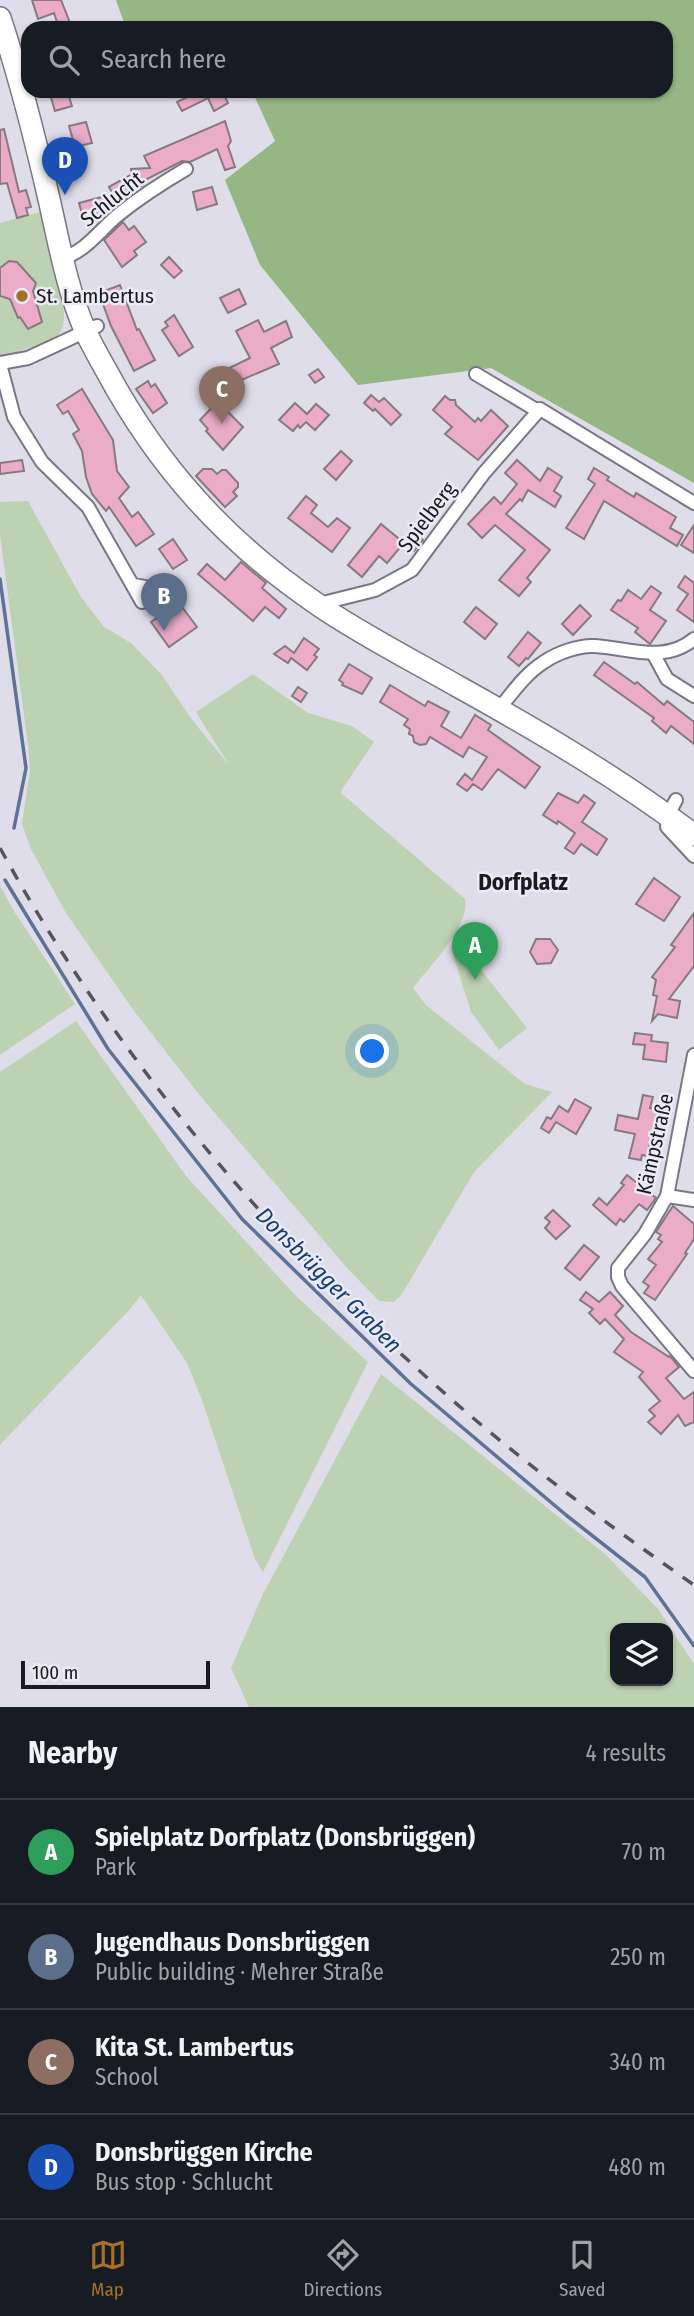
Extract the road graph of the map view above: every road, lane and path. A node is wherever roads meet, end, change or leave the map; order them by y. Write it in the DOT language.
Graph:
graph roads {
  1 [pos="0,18"];
  2 [pos="21,85"];
  3 [pos="25,98"];
  4 [pos="186,169"];
  5 [pos="63,258"];
  6 [pos="91,328"];
  7 [pos="0,364"];
  8 [pos="476,374"];
  9 [pos="538,411"];
  10 [pos="694,503"];
  11 [pos="134,585"];
  12 [pos="317,604"];
  13 [pos="694,639"];
  14 [pos="654,654"];
  15 [pos="694,696"];
  16 [pos="499,709"];
  17 [pos="672,807"];
  18 [pos="694,835"];
  19 [pos="694,856"];
  20 [pos="694,1055"];
  21 [pos="667,1196"];
  22 [pos="694,1200"];
  23 [pos="694,1371"];
  1 -- 2 [label="main road"];
  3 -- 5 [label="main road"];
  4 -- 5 [label="street, Schlucht"];
  5 -- 6 [label="main road"];
  6 -- 7 [label="street"];
  6 -- 12 [label="main road"];
  7 -- 11 [label="street"];
  8 -- 9 [label="street"];
  9 -- 10 [label="street"];
  9 -- 12 [label="street, Spielberg"];
  12 -- 16 [label="main road"];
  13 -- 14 [label="street"];
  14 -- 15 [label="street"];
  14 -- 16 [label="street"];
  16 -- 17 [label="main road"];
  17 -- 18 [label="main road"];
  17 -- 19 [label="street"];
  20 -- 21 [label="street, Kämpstraße"];
  21 -- 22 [label="street"];
  21 -- 23 [label="street, Kämpstraße"];
}
